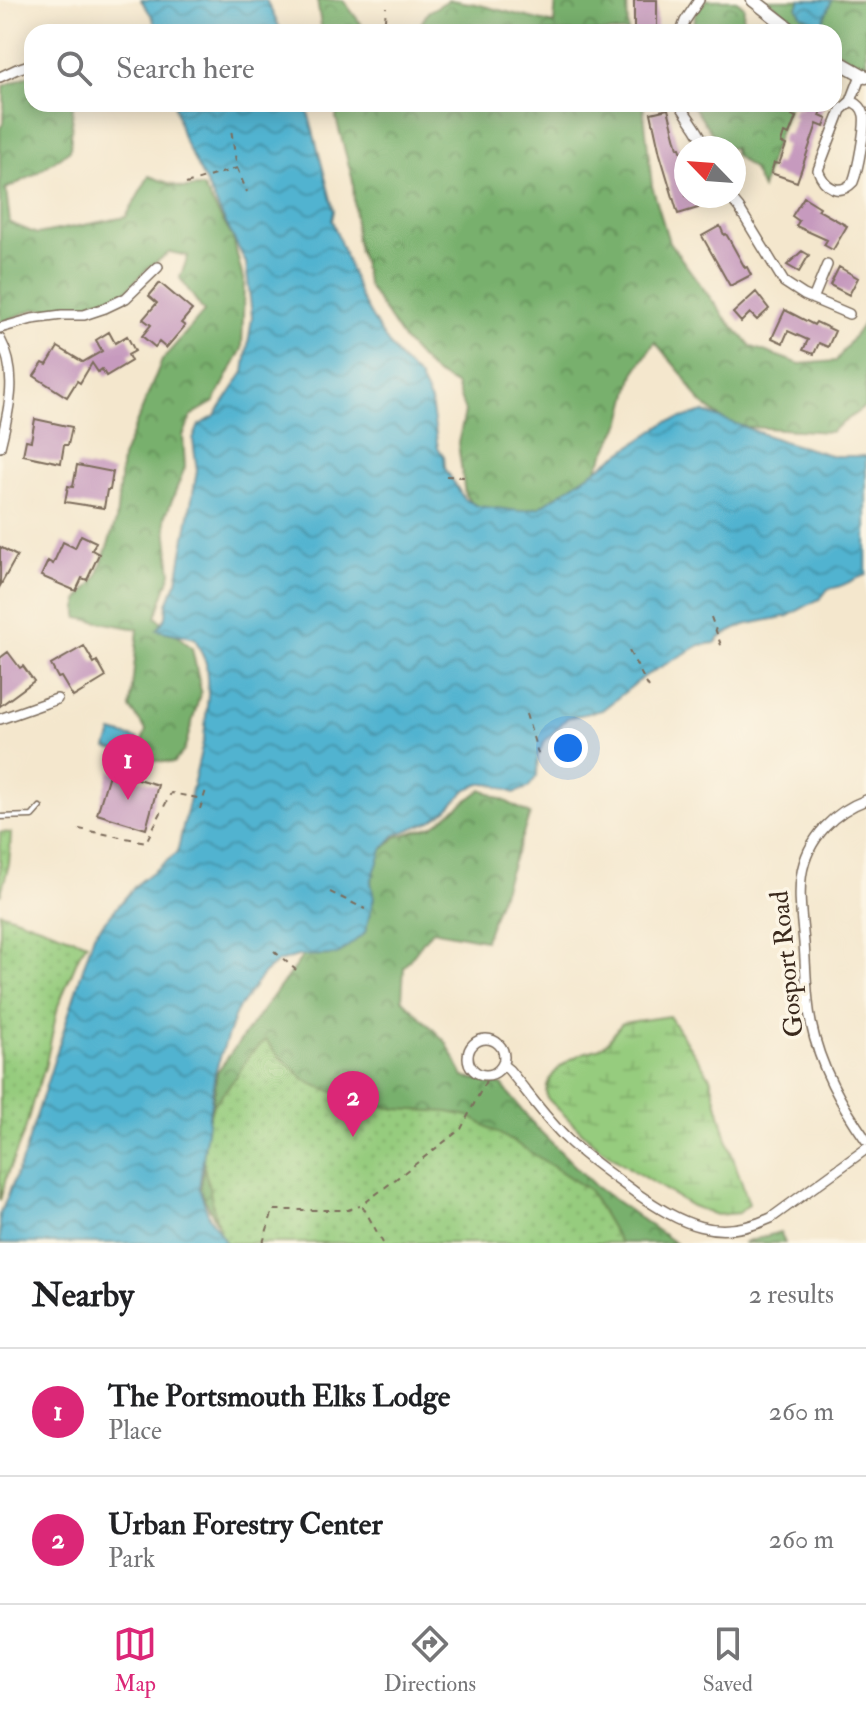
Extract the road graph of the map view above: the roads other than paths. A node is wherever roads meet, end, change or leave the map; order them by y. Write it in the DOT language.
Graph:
graph roads {
  1 [pos="699,0"];
  2 [pos="753,0"];
  3 [pos="684,24"];
  4 [pos="784,24"];
  5 [pos="842,64"];
  6 [pos="24,67"];
  7 [pos="864,76"];
  8 [pos="0,77"];
  9 [pos="851,101"];
  10 [pos="842,109"];
  11 [pos="685,112"];
  12 [pos="840,112"];
  13 [pos="701,136"];
  14 [pos="739,208"];
  15 [pos="827,265"];
  16 [pos="158,267"];
  17 [pos="813,299"];
  18 [pos="849,314"];
  19 [pos="0,328"];
  20 [pos="0,339"];
  21 [pos="0,447"];
  22 [pos="57,699"];
  23 [pos="0,719"];
  24 [pos="866,800"];
  25 [pos="40,807"];
  26 [pos="0,817"];
  27 [pos="503,1065"];
  28 [pos="866,1140"];
  29 [pos="866,1149"];
  1 -- 3 [label="street"];
  2 -- 4 [label="main road"];
  5 -- 7 [label="main road"];
  6 -- 8 [label="street"];
  7 -- 9 [label="street"];
  9 -- 10 [label="street"];
  9 -- 12 [label="street"];
  11 -- 13 [label="street"];
  14 -- 17 [label="street"];
  15 -- 17 [label="street"];
  16 -- 19 [label="street"];
  17 -- 18 [label="street"];
  20 -- 21 [label="street"];
  22 -- 23 [label="street"];
  24 -- 28 [label="street, Gosport Road"];
  25 -- 26 [label="lane"];
  27 -- 27 [label="street"];
  27 -- 29 [label="street"];
}
